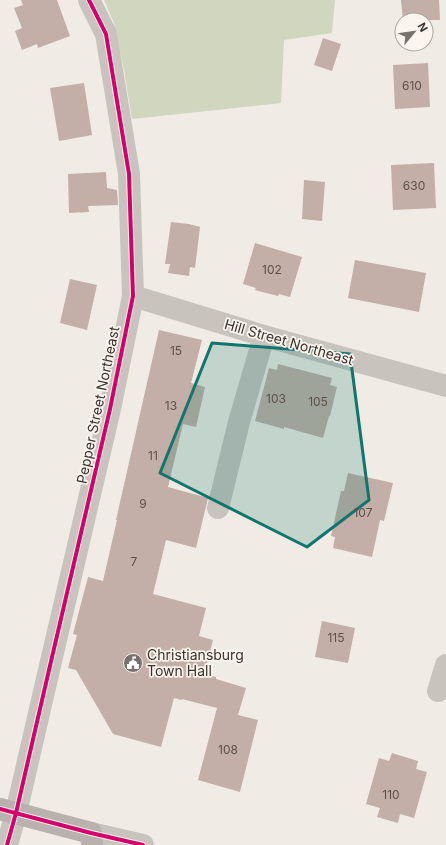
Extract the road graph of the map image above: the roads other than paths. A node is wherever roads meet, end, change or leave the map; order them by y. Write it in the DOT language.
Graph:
graph roads {
  1 [pos="89,0"];
  2 [pos="134,296"];
  3 [pos="264,336"];
  4 [pos="446,386"];
  5 [pos="218,508"];
  6 [pos="446,665"];
  7 [pos="438,691"];
  8 [pos="8,811"];
  9 [pos="91,839"];
  10 [pos="7,845"];
  11 [pos="143,845"];
  1 -- 2 [label="street, Pepper Street Northeast"];
  2 -- 3 [label="street, Hill Street Northeast"];
  2 -- 8 [label="street, Pepper Street Northeast"];
  3 -- 4 [label="street, Hill Street Northeast"];
  3 -- 5 [label="street"];
  6 -- 7 [label="street"];
  8 -- 9 [label="main road"];
  8 -- 10 [label="street, Pepper Street Northeast"];
  9 -- 11 [label="street"];
}
